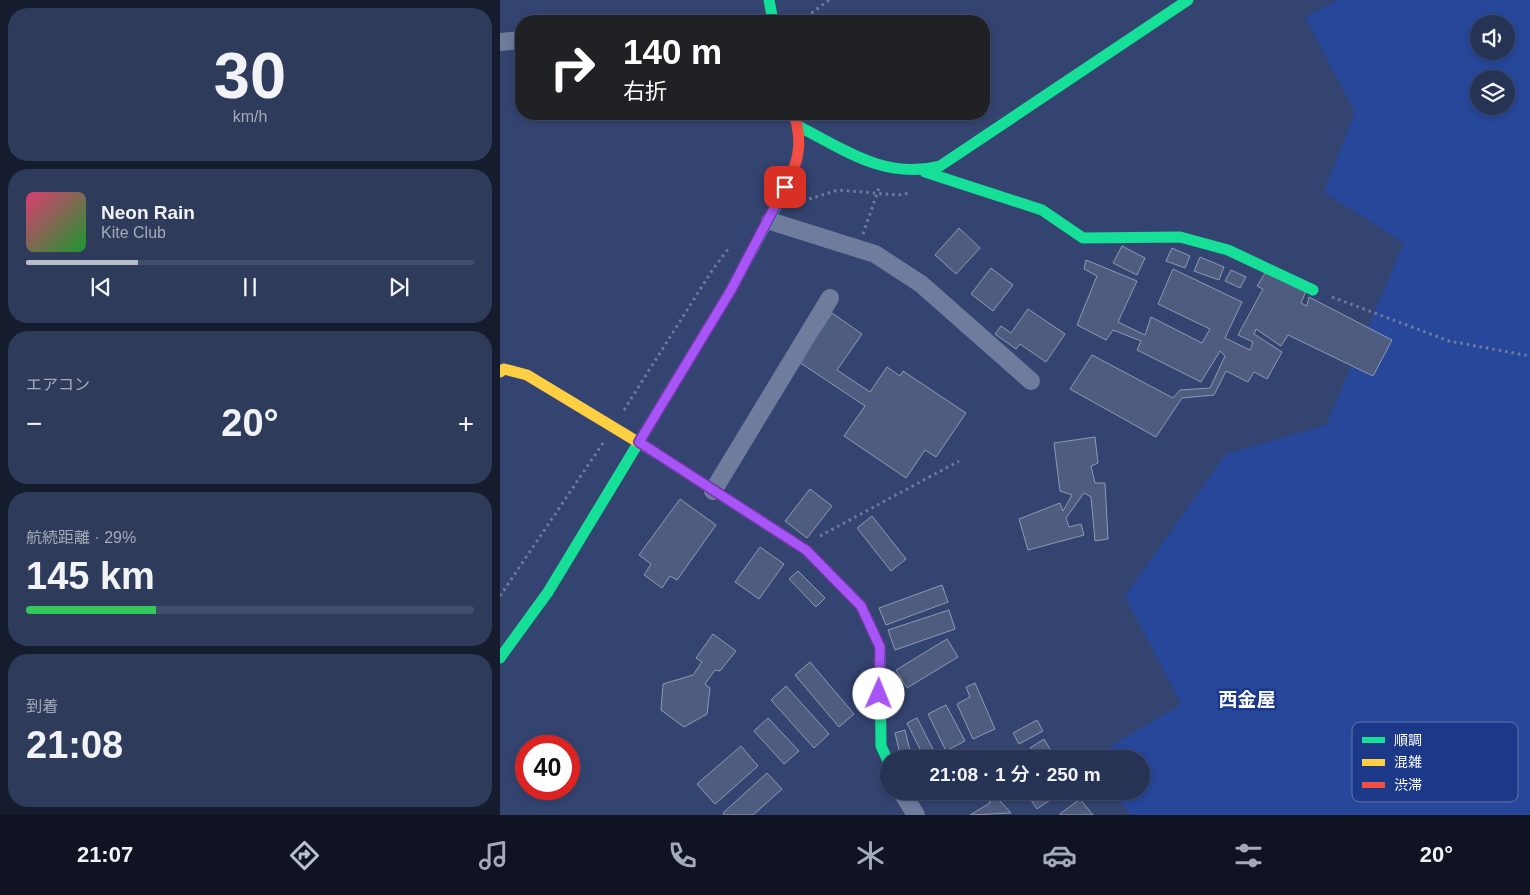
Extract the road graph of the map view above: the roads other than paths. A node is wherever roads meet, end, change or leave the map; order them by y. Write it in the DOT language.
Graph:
graph roads {
  1 [pos="769,0"];
  2 [pos="1188,0"];
  3 [pos="772,15"];
  4 [pos="515,41"];
  5 [pos="500,42"];
  6 [pos="796,120"];
  7 [pos="798,126"];
  8 [pos="925,172"];
  9 [pos="770,220"];
  10 [pos="1313,290"];
  11 [pos="830,298"];
  12 [pos="500,372"];
  13 [pos="1031,381"];
  14 [pos="639,442"];
  15 [pos="713,491"];
  16 [pos="500,658"];
  17 [pos="883,750"];
  18 [pos="907,800"];
  19 [pos="916,815"];
  1 -- 3 [label="street"];
  2 -- 8 [label="street"];
  4 -- 5 [label="street"];
  6 -- 7 [label="street"];
  7 -- 8 [label="street"];
  7 -- 9 [label="street"];
  8 -- 10 [label="street"];
  9 -- 13 [label="street"];
  9 -- 14 [label="street"];
  11 -- 15 [label="street"];
  12 -- 14 [label="street"];
  14 -- 15 [label="street"];
  14 -- 16 [label="street"];
  15 -- 17 [label="street"];
  18 -- 19 [label="street"];
}
